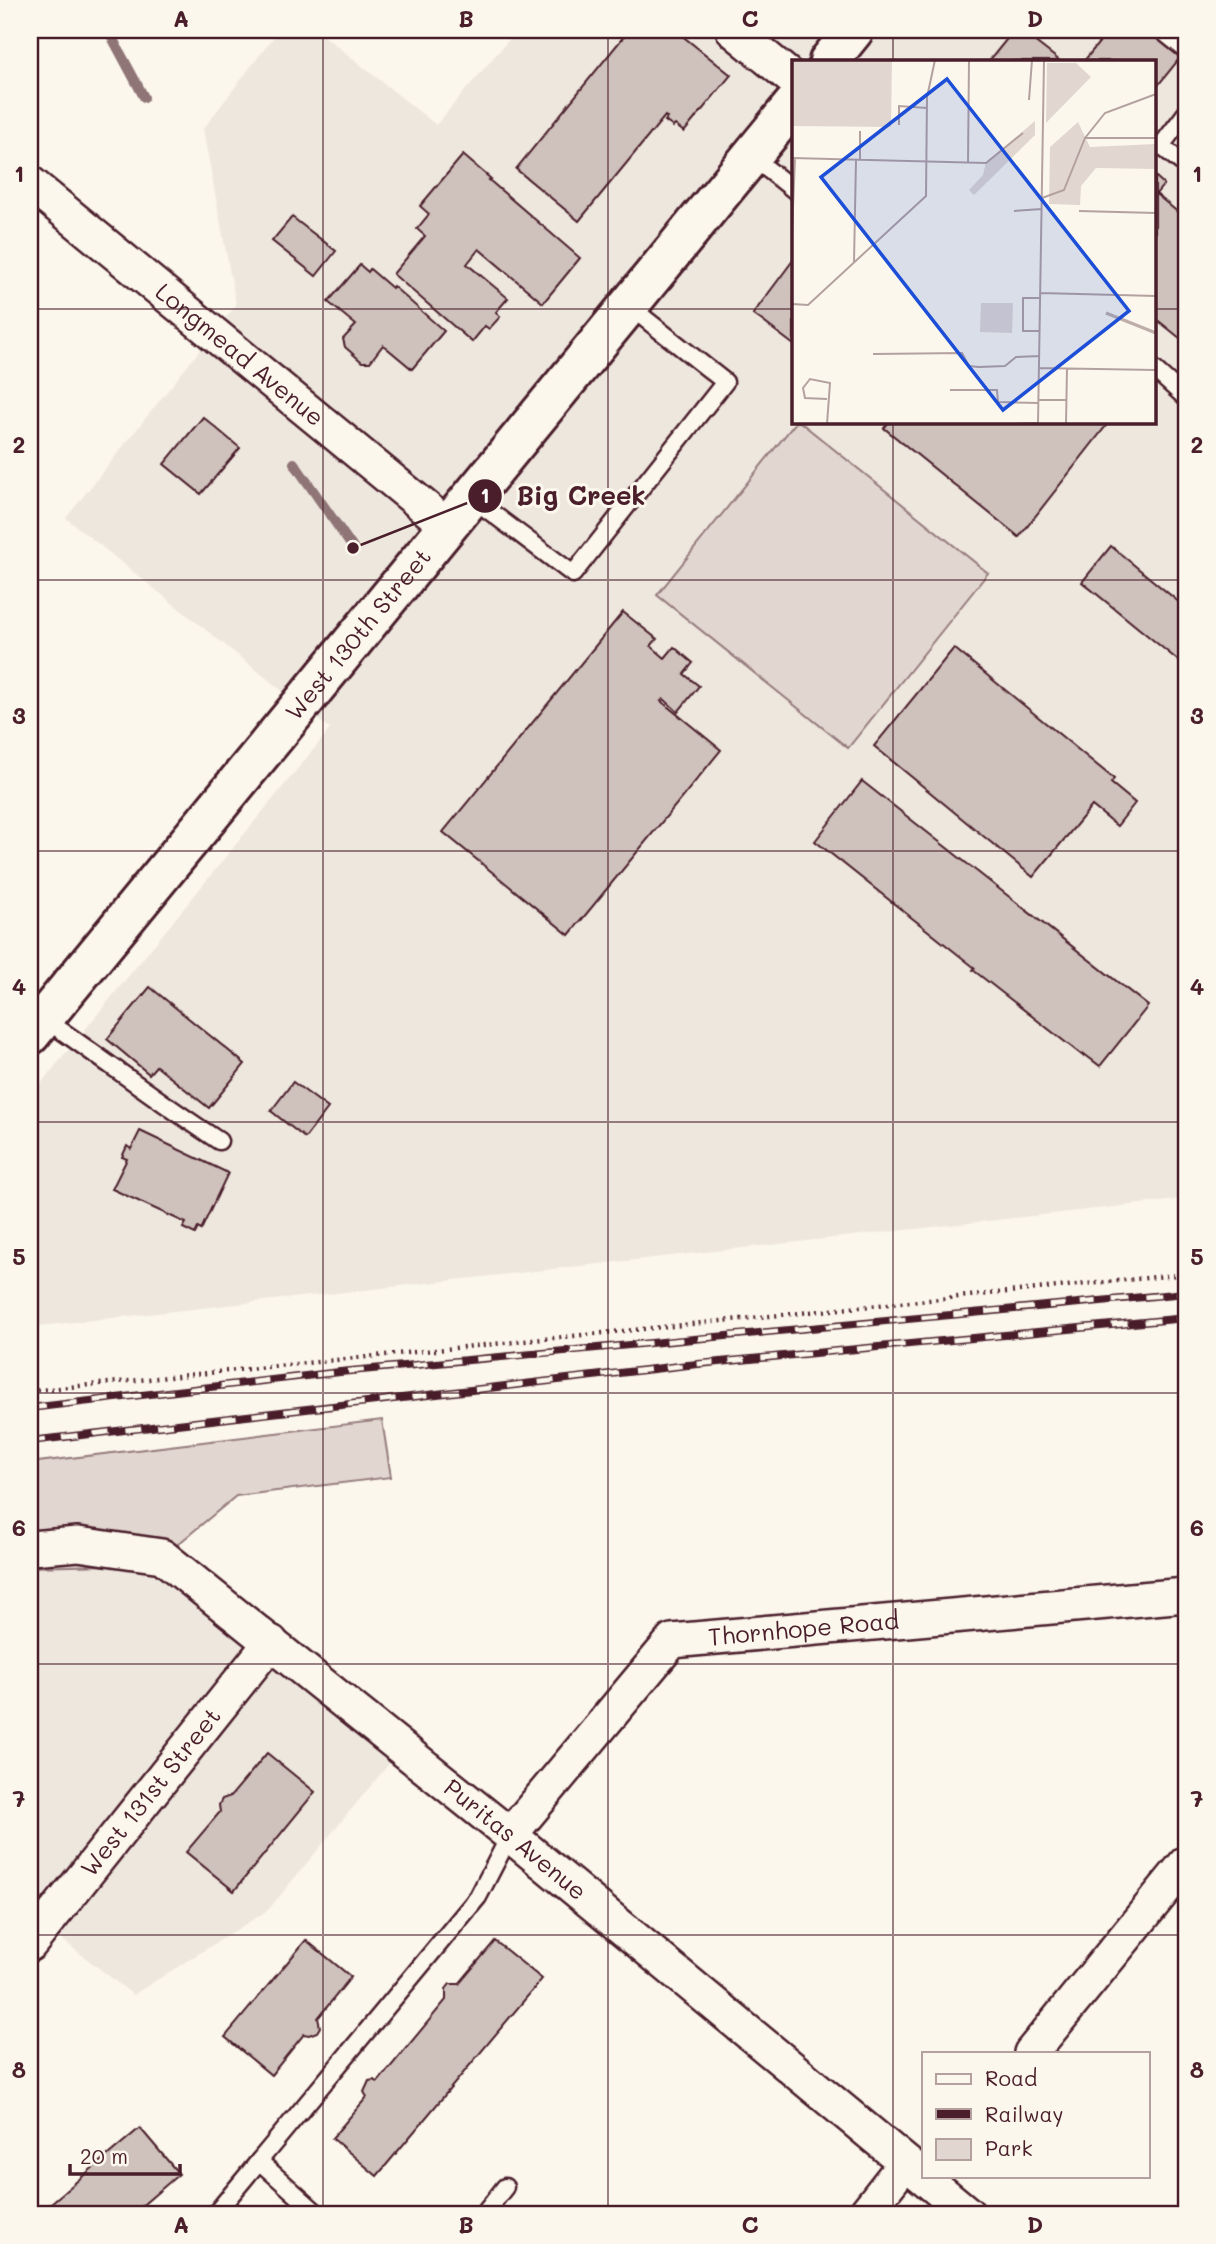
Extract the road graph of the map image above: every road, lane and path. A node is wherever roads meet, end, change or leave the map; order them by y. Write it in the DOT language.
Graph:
graph roads {
  1 [pos="733,30"];
  2 [pos="854,30"];
  3 [pos="1161,30"];
  4 [pos="1186,50"];
  5 [pos="830,60"];
  6 [pos="792,78"];
  7 [pos="792,106"];
  8 [pos="1186,113"];
  9 [pos="751,156"];
  10 [pos="1186,166"];
  11 [pos="30,183"];
  12 [pos="792,188"];
  13 [pos="629,306"];
  14 [pos="1156,371"];
  15 [pos="1186,398"];
  16 [pos="460,512"];
  17 [pos="36,1027"];
  18 [pos="219,1141"];
  19 [pos="1186,1274"];
  20 [pos="30,1391"];
  21 [pos="30,1548"];
  22 [pos="1186,1595"];
  23 [pos="271,1642"];
  24 [pos="510,1835"];
  25 [pos="1186,1863"];
  26 [pos="30,1944"];
  27 [pos="1032,2052"];
  28 [pos="259,2161"];
  29 [pos="921,2173"];
  30 [pos="927,2178"];
  31 [pos="505,2187"];
  32 [pos="215,2214"];
  33 [pos="318,2214"];
  34 [pos="484,2214"];
  35 [pos="864,2214"];
  36 [pos="968,2214"];
  1 -- 6 [label="street"];
  2 -- 5 [label="main road"];
  3 -- 4 [label="lane"];
  7 -- 9 [label="main road, West 130th Street"];
  8 -- 10 [label="lane"];
  9 -- 12 [label="lane"];
  9 -- 13 [label="main road, West 130th Street"];
  11 -- 16 [label="street, Longmead Avenue"];
  13 -- 16 [label="main road, West 130th Street"];
  13 -- 16 [label="lane"];
  14 -- 15 [label="lane"];
  16 -- 17 [label="main road, West 130th Street"];
  17 -- 18 [label="lane"];
  19 -- 20 [label="path"];
  21 -- 23 [label="street, Puritas Avenue"];
  22 -- 24 [label="street, Thornhope Road"];
  23 -- 24 [label="street, Puritas Avenue"];
  23 -- 26 [label="street, West 131st Street"];
  24 -- 28 [label="lane"];
  24 -- 29 [label="street, Puritas Avenue"];
  25 -- 27 [label="street"];
  28 -- 32 [label="lane"];
  28 -- 33 [label="lane"];
  29 -- 35 [label="street"];
  30 -- 36 [label="street, Puritas Avenue"];
  31 -- 34 [label="lane"];
}
